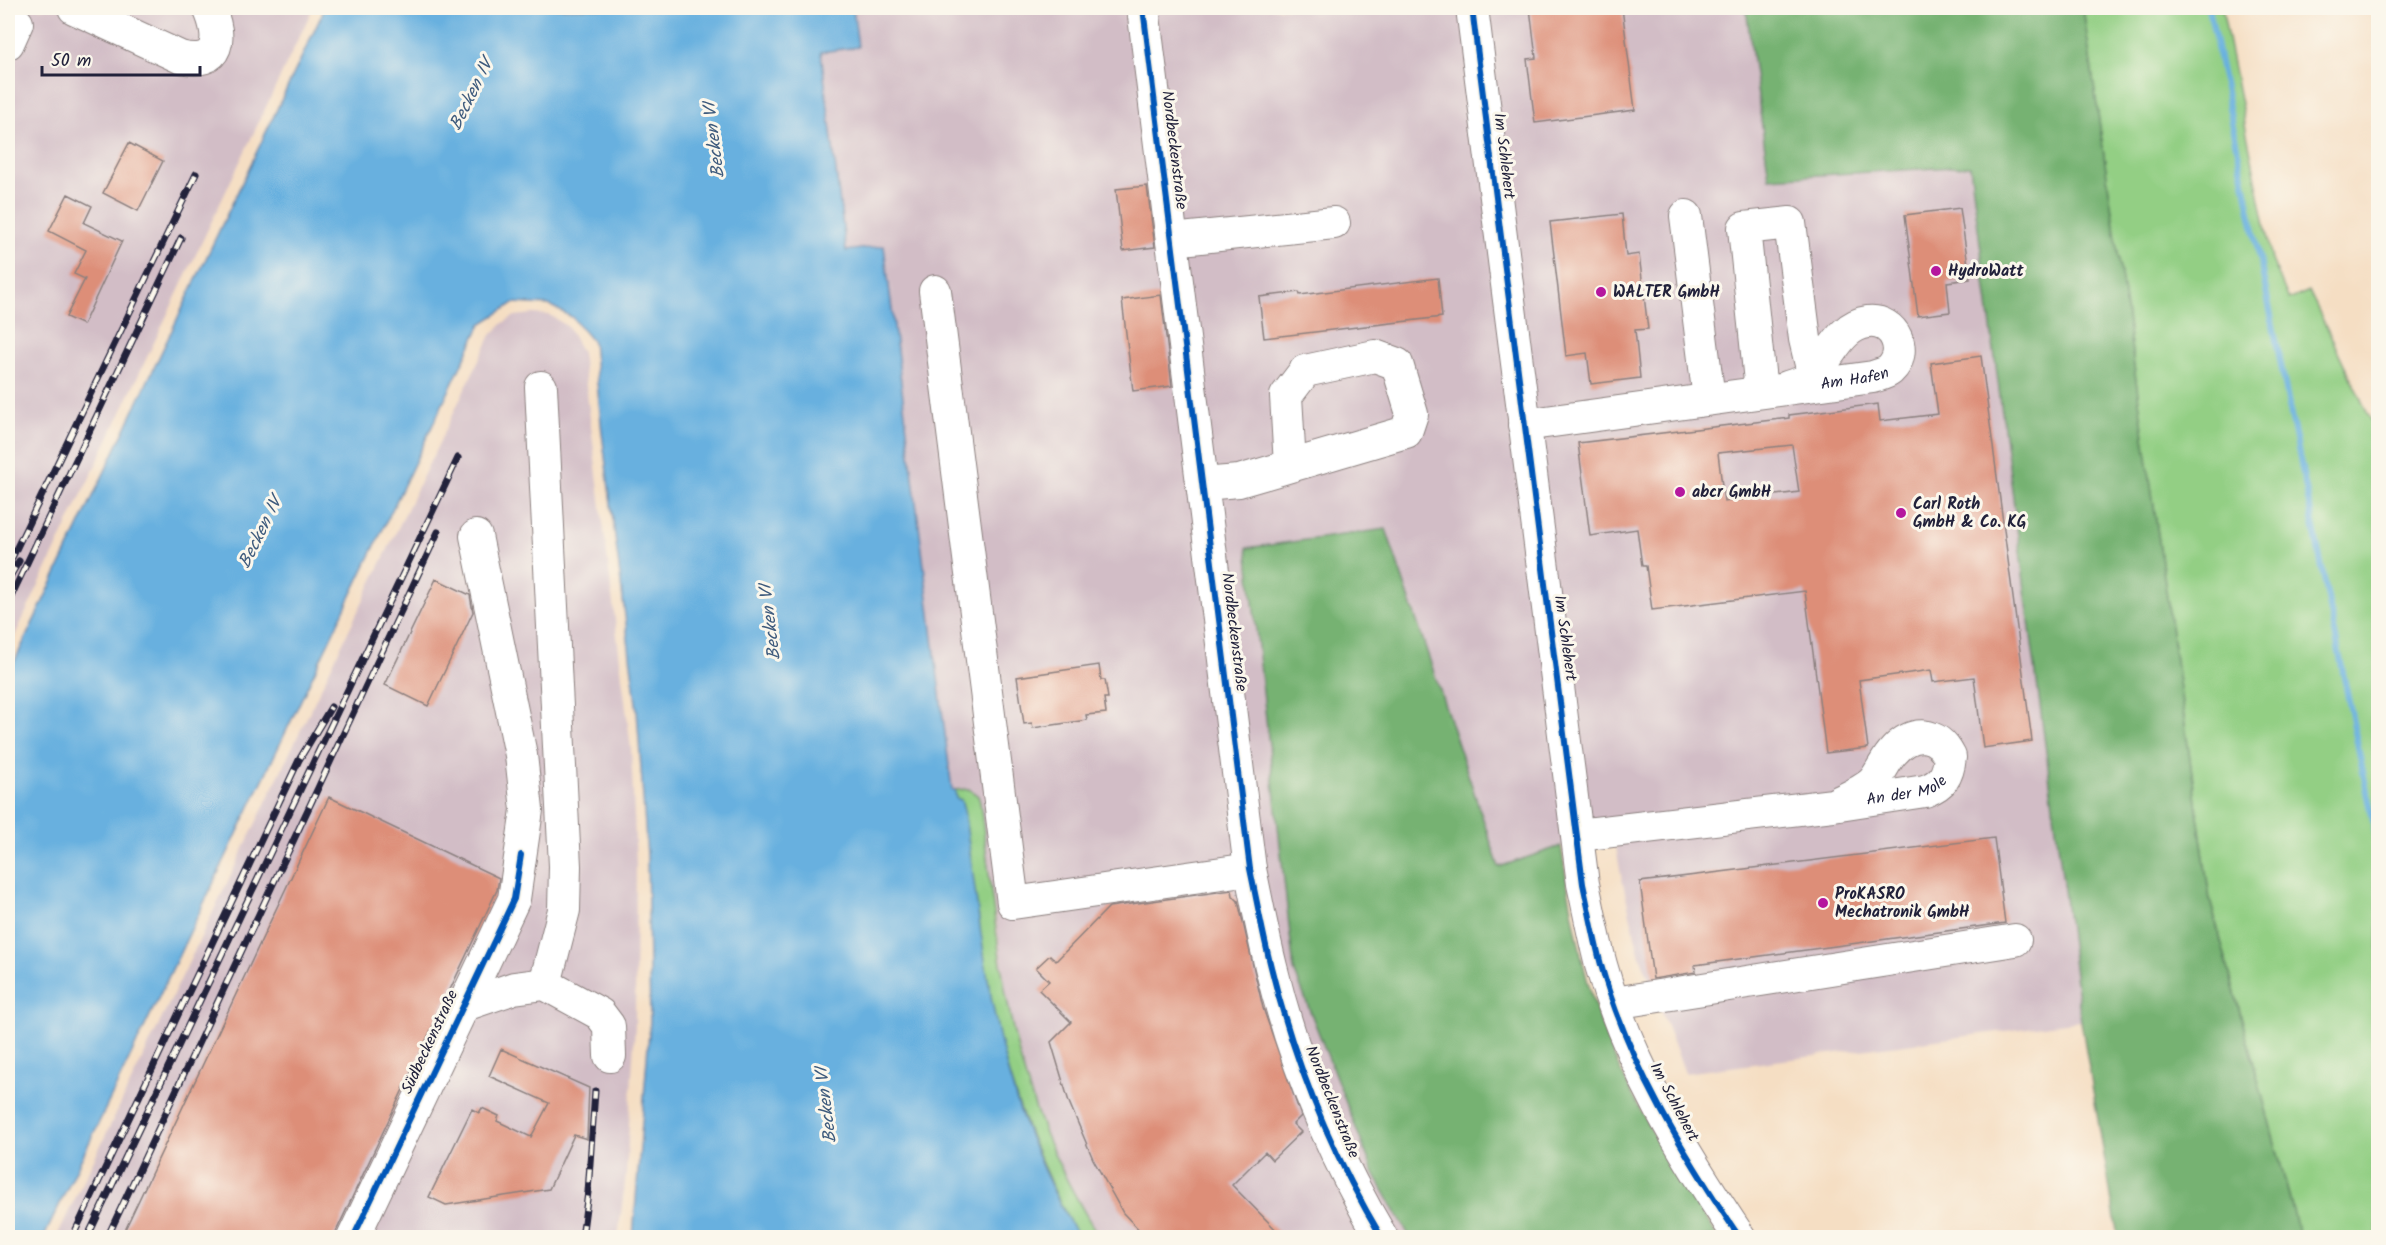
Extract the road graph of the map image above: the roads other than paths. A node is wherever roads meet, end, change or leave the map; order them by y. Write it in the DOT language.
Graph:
graph roads {
  1 [pos="74,8"];
  2 [pos="209,8"];
  3 [pos="1143,8"];
  4 [pos="1472,8"];
  5 [pos="1686,216"];
  6 [pos="1334,222"];
  7 [pos="1172,240"];
  8 [pos="935,291"];
  9 [pos="1787,384"];
  10 [pos="541,387"];
  11 [pos="1709,399"];
  12 [pos="1524,425"];
  13 [pos="1290,466"];
  14 [pos="1202,484"];
  15 [pos="476,536"];
  16 [pos="1833,805"];
  17 [pos="1578,835"];
  18 [pos="1250,869"];
  19 [pos="2015,940"];
  20 [pos="545,984"];
  21 [pos="1614,1003"];
  22 [pos="462,1006"];
  23 [pos="609,1056"];
  24 [pos="353,1238"];
  25 [pos="1382,1238"];
  26 [pos="1740,1238"];
  1 -- 2 [label="street"];
  3 -- 7 [label="street, Nordbeckenstraße"];
  4 -- 12 [label="street, Im Schlehert"];
  5 -- 11 [label="street"];
  6 -- 7 [label="street"];
  7 -- 14 [label="street, Nordbeckenstraße"];
  8 -- 18 [label="street"];
  9 -- 11 [label="street"];
  10 -- 20 [label="street"];
  11 -- 12 [label="street"];
  12 -- 17 [label="street, Im Schlehert"];
  13 -- 14 [label="street"];
  14 -- 18 [label="street, Nordbeckenstraße"];
  15 -- 22 [label="street, Südbeckenstraße"];
  16 -- 17 [label="street"];
  17 -- 21 [label="street, Im Schlehert"];
  18 -- 25 [label="street, Nordbeckenstraße"];
  19 -- 21 [label="street"];
  20 -- 22 [label="street"];
  20 -- 23 [label="street"];
  21 -- 26 [label="street, Im Schlehert"];
  22 -- 24 [label="street, Südbeckenstraße"];
}
